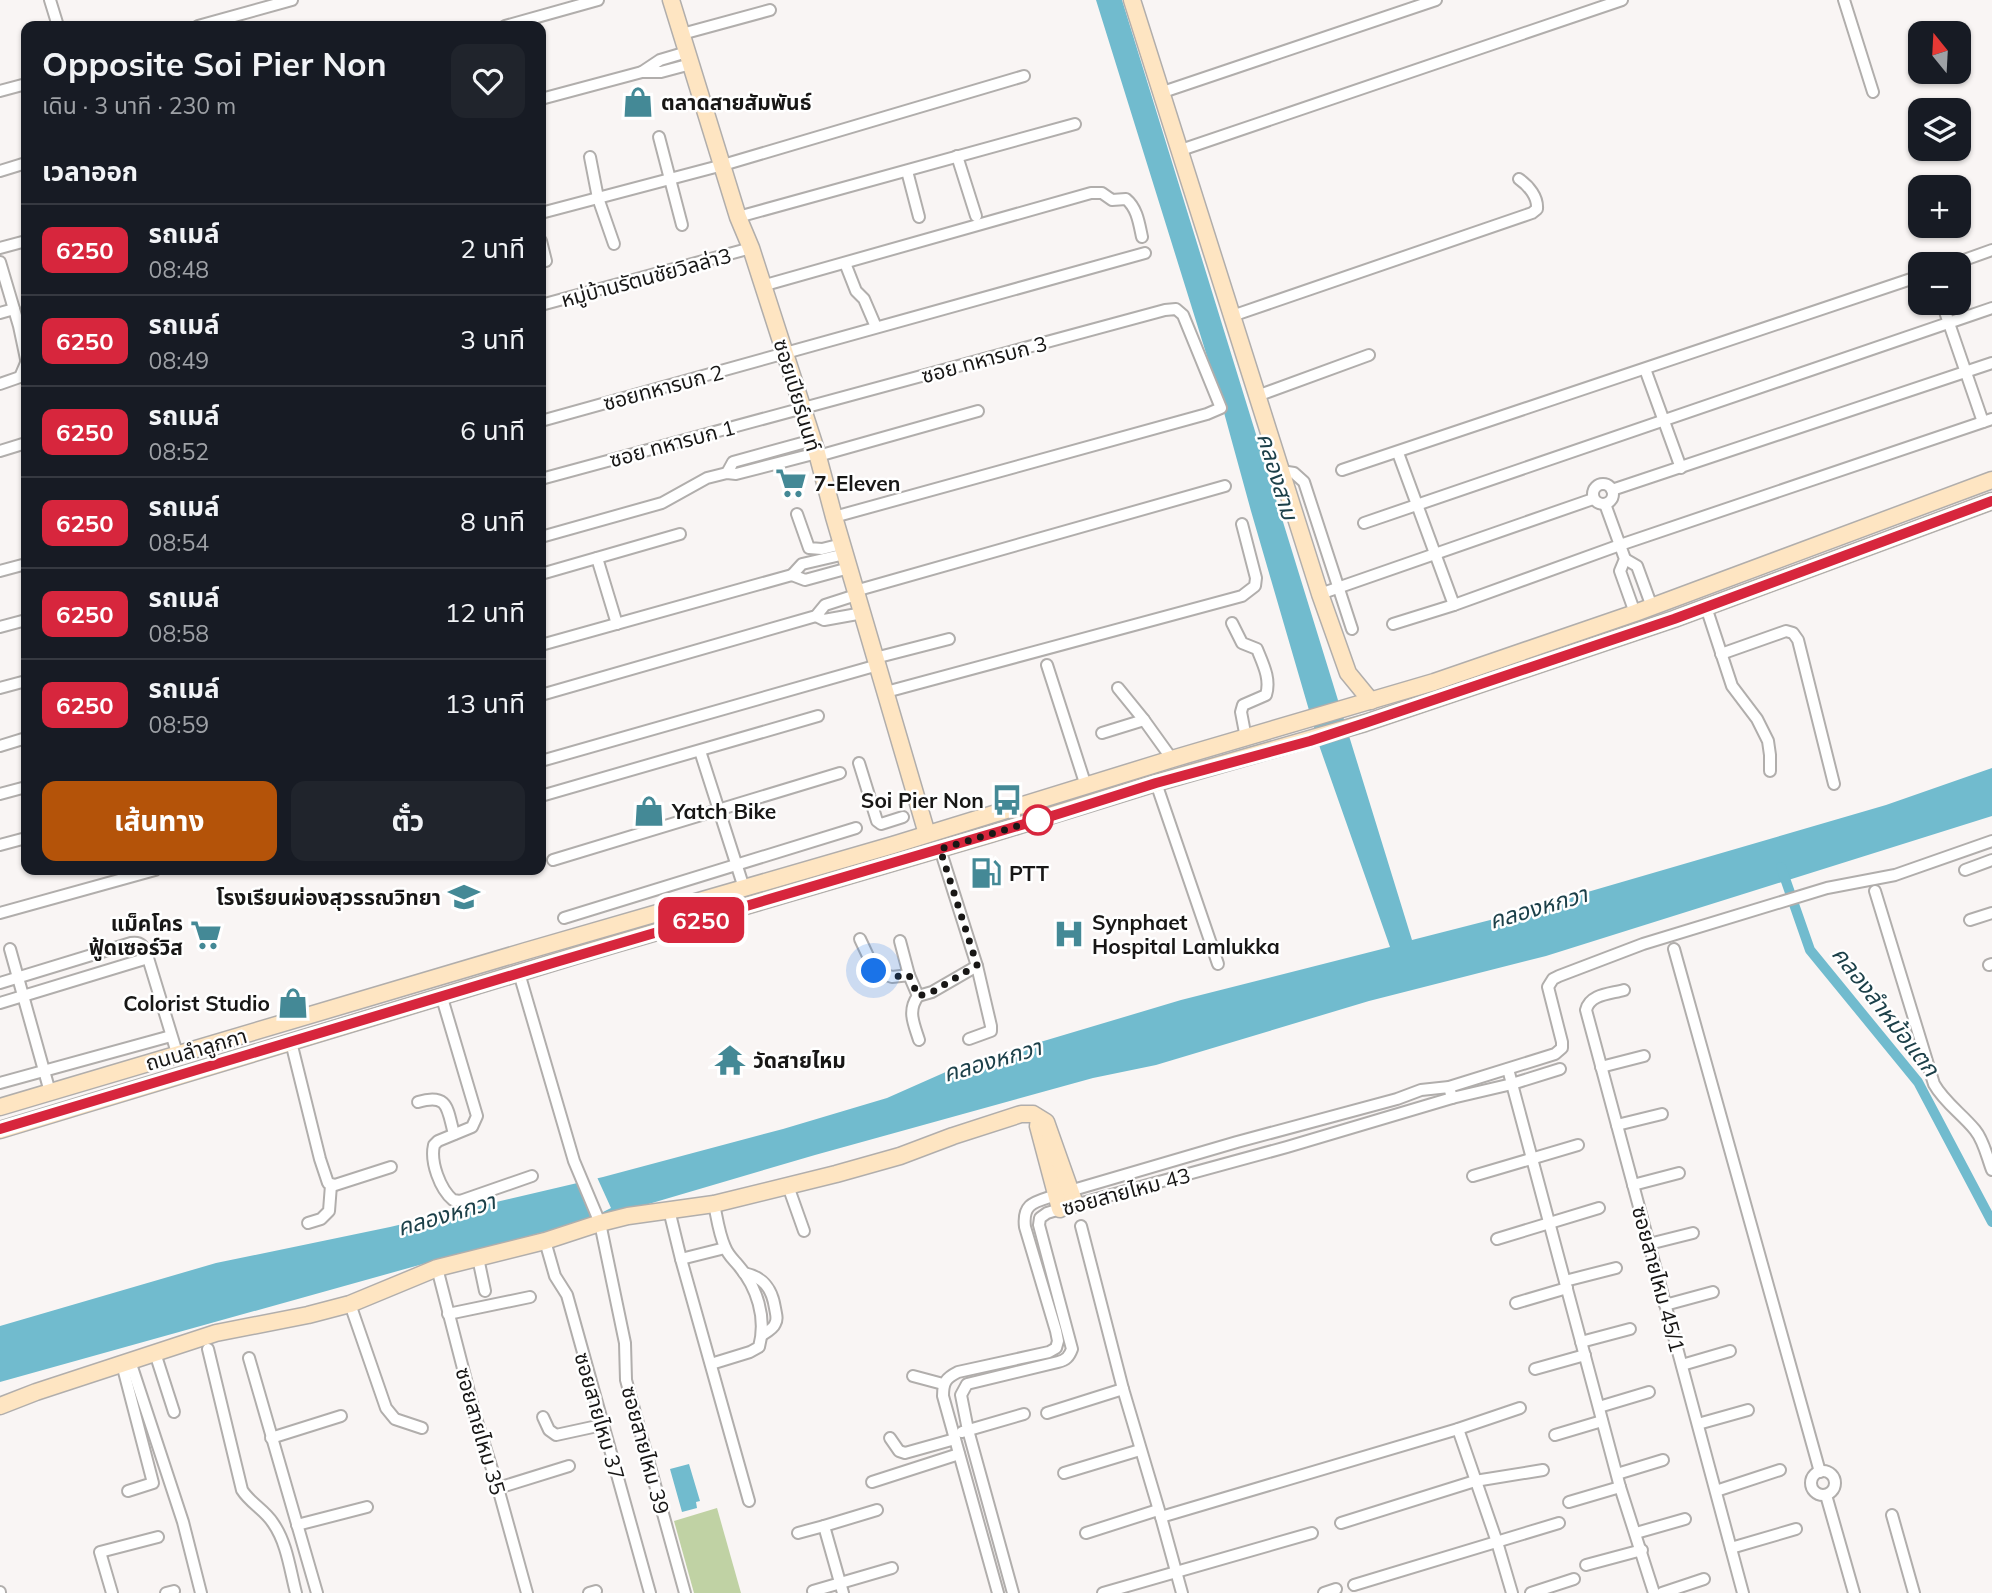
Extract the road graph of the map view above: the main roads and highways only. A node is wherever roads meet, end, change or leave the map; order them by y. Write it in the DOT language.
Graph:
graph roads {
  1 [pos="671,0"];
  2 [pos="1132,0"];
  3 [pos="1992,480"];
  4 [pos="1992,501"];
  5 [pos="1365,702"];
  6 [pos="927,834"];
  7 [pos="687,905"];
  8 [pos="694,922"];
  9 [pos="0,1107"];
  10 [pos="0,1129"];
  11 [pos="1065,1200"];
  12 [pos="0,1406"];
  1 -- 6 [label="main road, ซอยเปียร์นนท์"];
  2 -- 5 [label="main road"];
  3 -- 5 [label="main road, ถนนลำลูกกา"];
  4 -- 8 [label="main road, ถนนลำลูกกา"];
  5 -- 6 [label="main road, ถนนลำลูกกา"];
  6 -- 7 [label="main road, ถนนลำลูกกา"];
  7 -- 8 [label="main road"];
  7 -- 9 [label="main road, ถนนลำลูกกา"];
  8 -- 10 [label="main road, ถนนลำลูกกา"];
  11 -- 12 [label="main road"];
}
